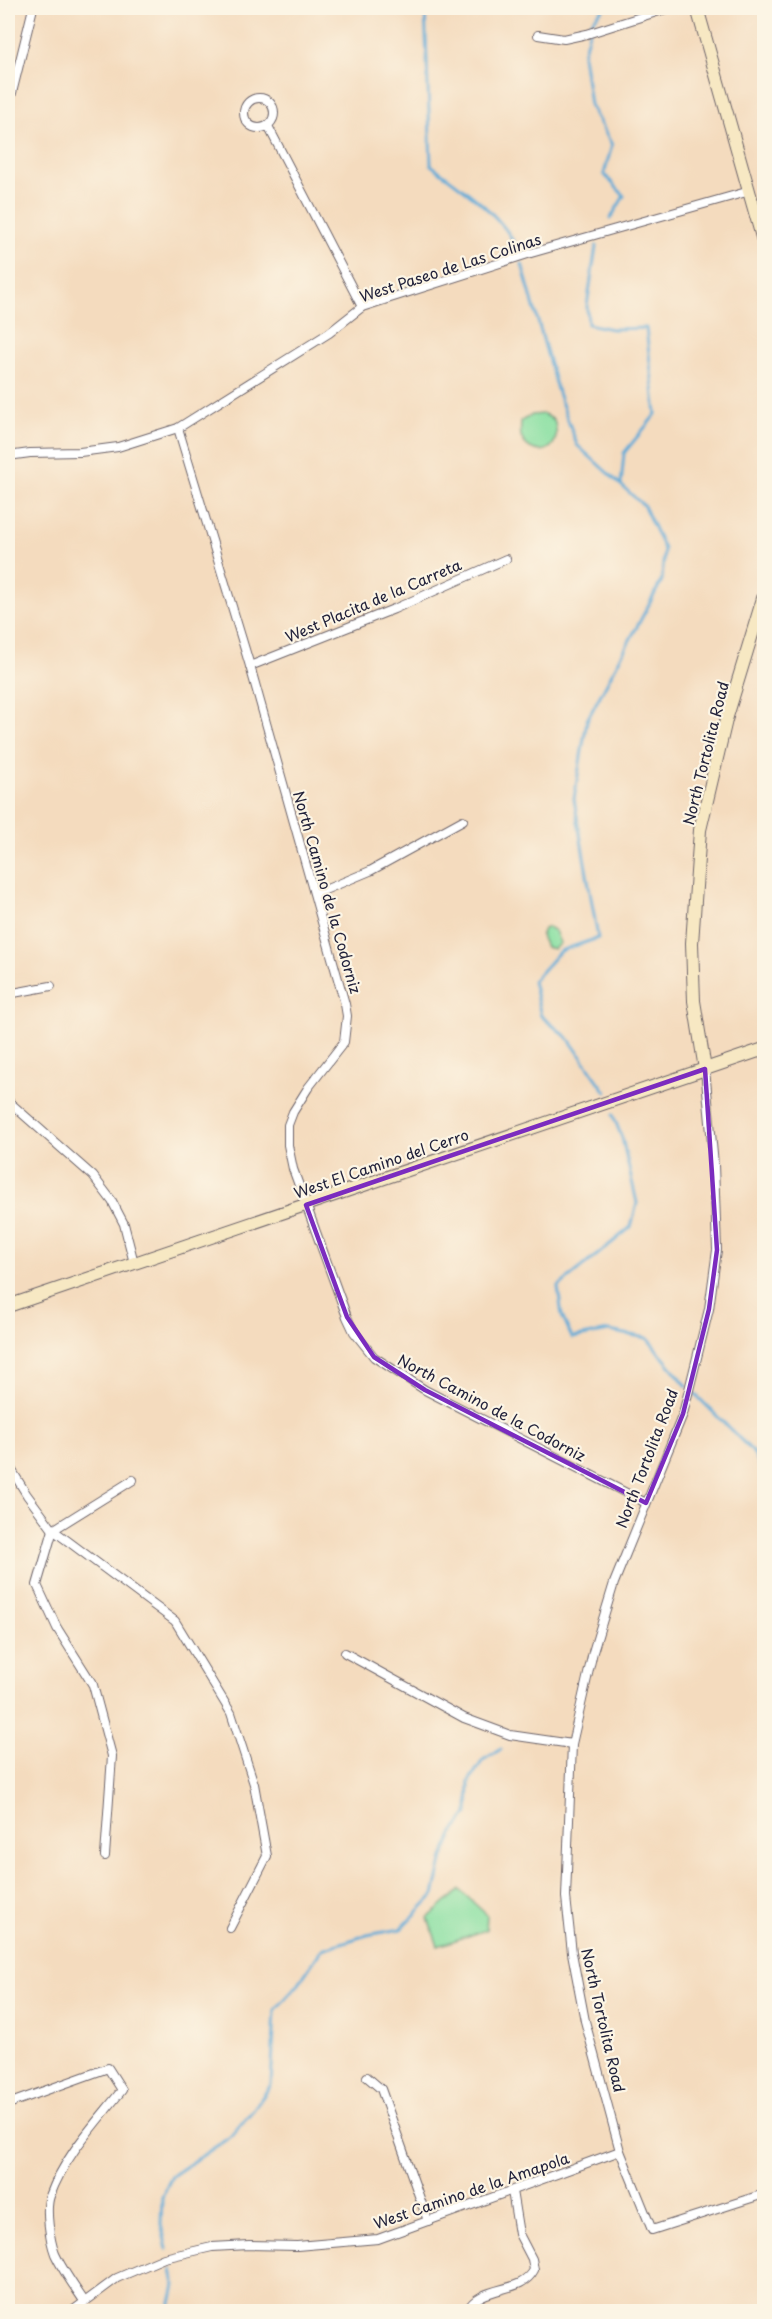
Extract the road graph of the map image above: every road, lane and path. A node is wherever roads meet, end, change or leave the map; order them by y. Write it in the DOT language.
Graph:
graph roads {
  1 [pos="33,8"];
  2 [pos="669,8"];
  3 [pos="697,8"];
  4 [pos="538,35"];
  5 [pos="8,109"];
  6 [pos="268,126"];
  7 [pos="750,191"];
  8 [pos="765,244"];
  9 [pos="362,307"];
  10 [pos="178,428"];
  11 [pos="8,456"];
  12 [pos="506,558"];
  13 [pos="765,595"];
  14 [pos="250,666"];
  15 [pos="463,820"];
  16 [pos="315,894"];
  17 [pos="51,986"];
  18 [pos="8,994"];
  19 [pos="765,1049"];
  20 [pos="705,1069"];
  21 [pos="8,1101"];
  22 [pos="306,1205"];
  23 [pos="134,1263"];
  24 [pos="8,1306"];
  25 [pos="8,1464"];
  26 [pos="133,1480"];
  27 [pos="646,1503"];
  28 [pos="53,1530"];
  29 [pos="345,1653"];
  30 [pos="572,1744"];
  31 [pos="105,1856"];
  32 [pos="230,1928"];
  33 [pos="367,2077"];
  34 [pos="8,2092"];
  35 [pos="9,2103"];
  36 [pos="620,2151"];
  37 [pos="512,2191"];
  38 [pos="765,2194"];
  39 [pos="428,2221"];
  40 [pos="84,2301"];
  41 [pos="71,2312"];
  42 [pos="466,2312"];
  1 -- 5 [label="street"];
  2 -- 4 [label="street"];
  3 -- 7 [label="street"];
  6 -- 9 [label="street"];
  7 -- 8 [label="street"];
  7 -- 9 [label="street, West Paseo de Las Colinas"];
  9 -- 10 [label="street, West Paseo de Las Colinas"];
  10 -- 11 [label="street, West Paseo de Las Colinas"];
  10 -- 14 [label="street, North Camino de la Codorniz"];
  12 -- 14 [label="street, West Placita de la Carreta"];
  13 -- 20 [label="street, North Tortolita Road"];
  14 -- 16 [label="street, North Camino de la Codorniz"];
  15 -- 16 [label="street"];
  16 -- 22 [label="street, North Camino de la Codorniz"];
  17 -- 18 [label="street"];
  19 -- 20 [label="street, West El Camino del Cerro"];
  20 -- 22 [label="street, West El Camino del Cerro"];
  20 -- 27 [label="street, North Tortolita Road"];
  21 -- 23 [label="street"];
  22 -- 23 [label="street, West El Camino del Cerro"];
  22 -- 27 [label="street, North Camino de la Codorniz"];
  23 -- 24 [label="street, West El Camino del Cerro"];
  25 -- 28 [label="street"];
  26 -- 28 [label="street"];
  27 -- 30 [label="street, North Tortolita Road"];
  28 -- 31 [label="street"];
  28 -- 32 [label="street"];
  29 -- 30 [label="street"];
  30 -- 36 [label="street, North Tortolita Road"];
  33 -- 39 [label="street"];
  34 -- 35 [label="street"];
  35 -- 40 [label="street"];
  36 -- 37 [label="street, West Camino de la Amapola"];
  36 -- 38 [label="street"];
  37 -- 39 [label="street, West Camino de la Amapola"];
  37 -- 42 [label="street"];
  39 -- 40 [label="street, West Camino de la Amapola"];
  40 -- 41 [label="street, West Camino de la Amapola"];
}
